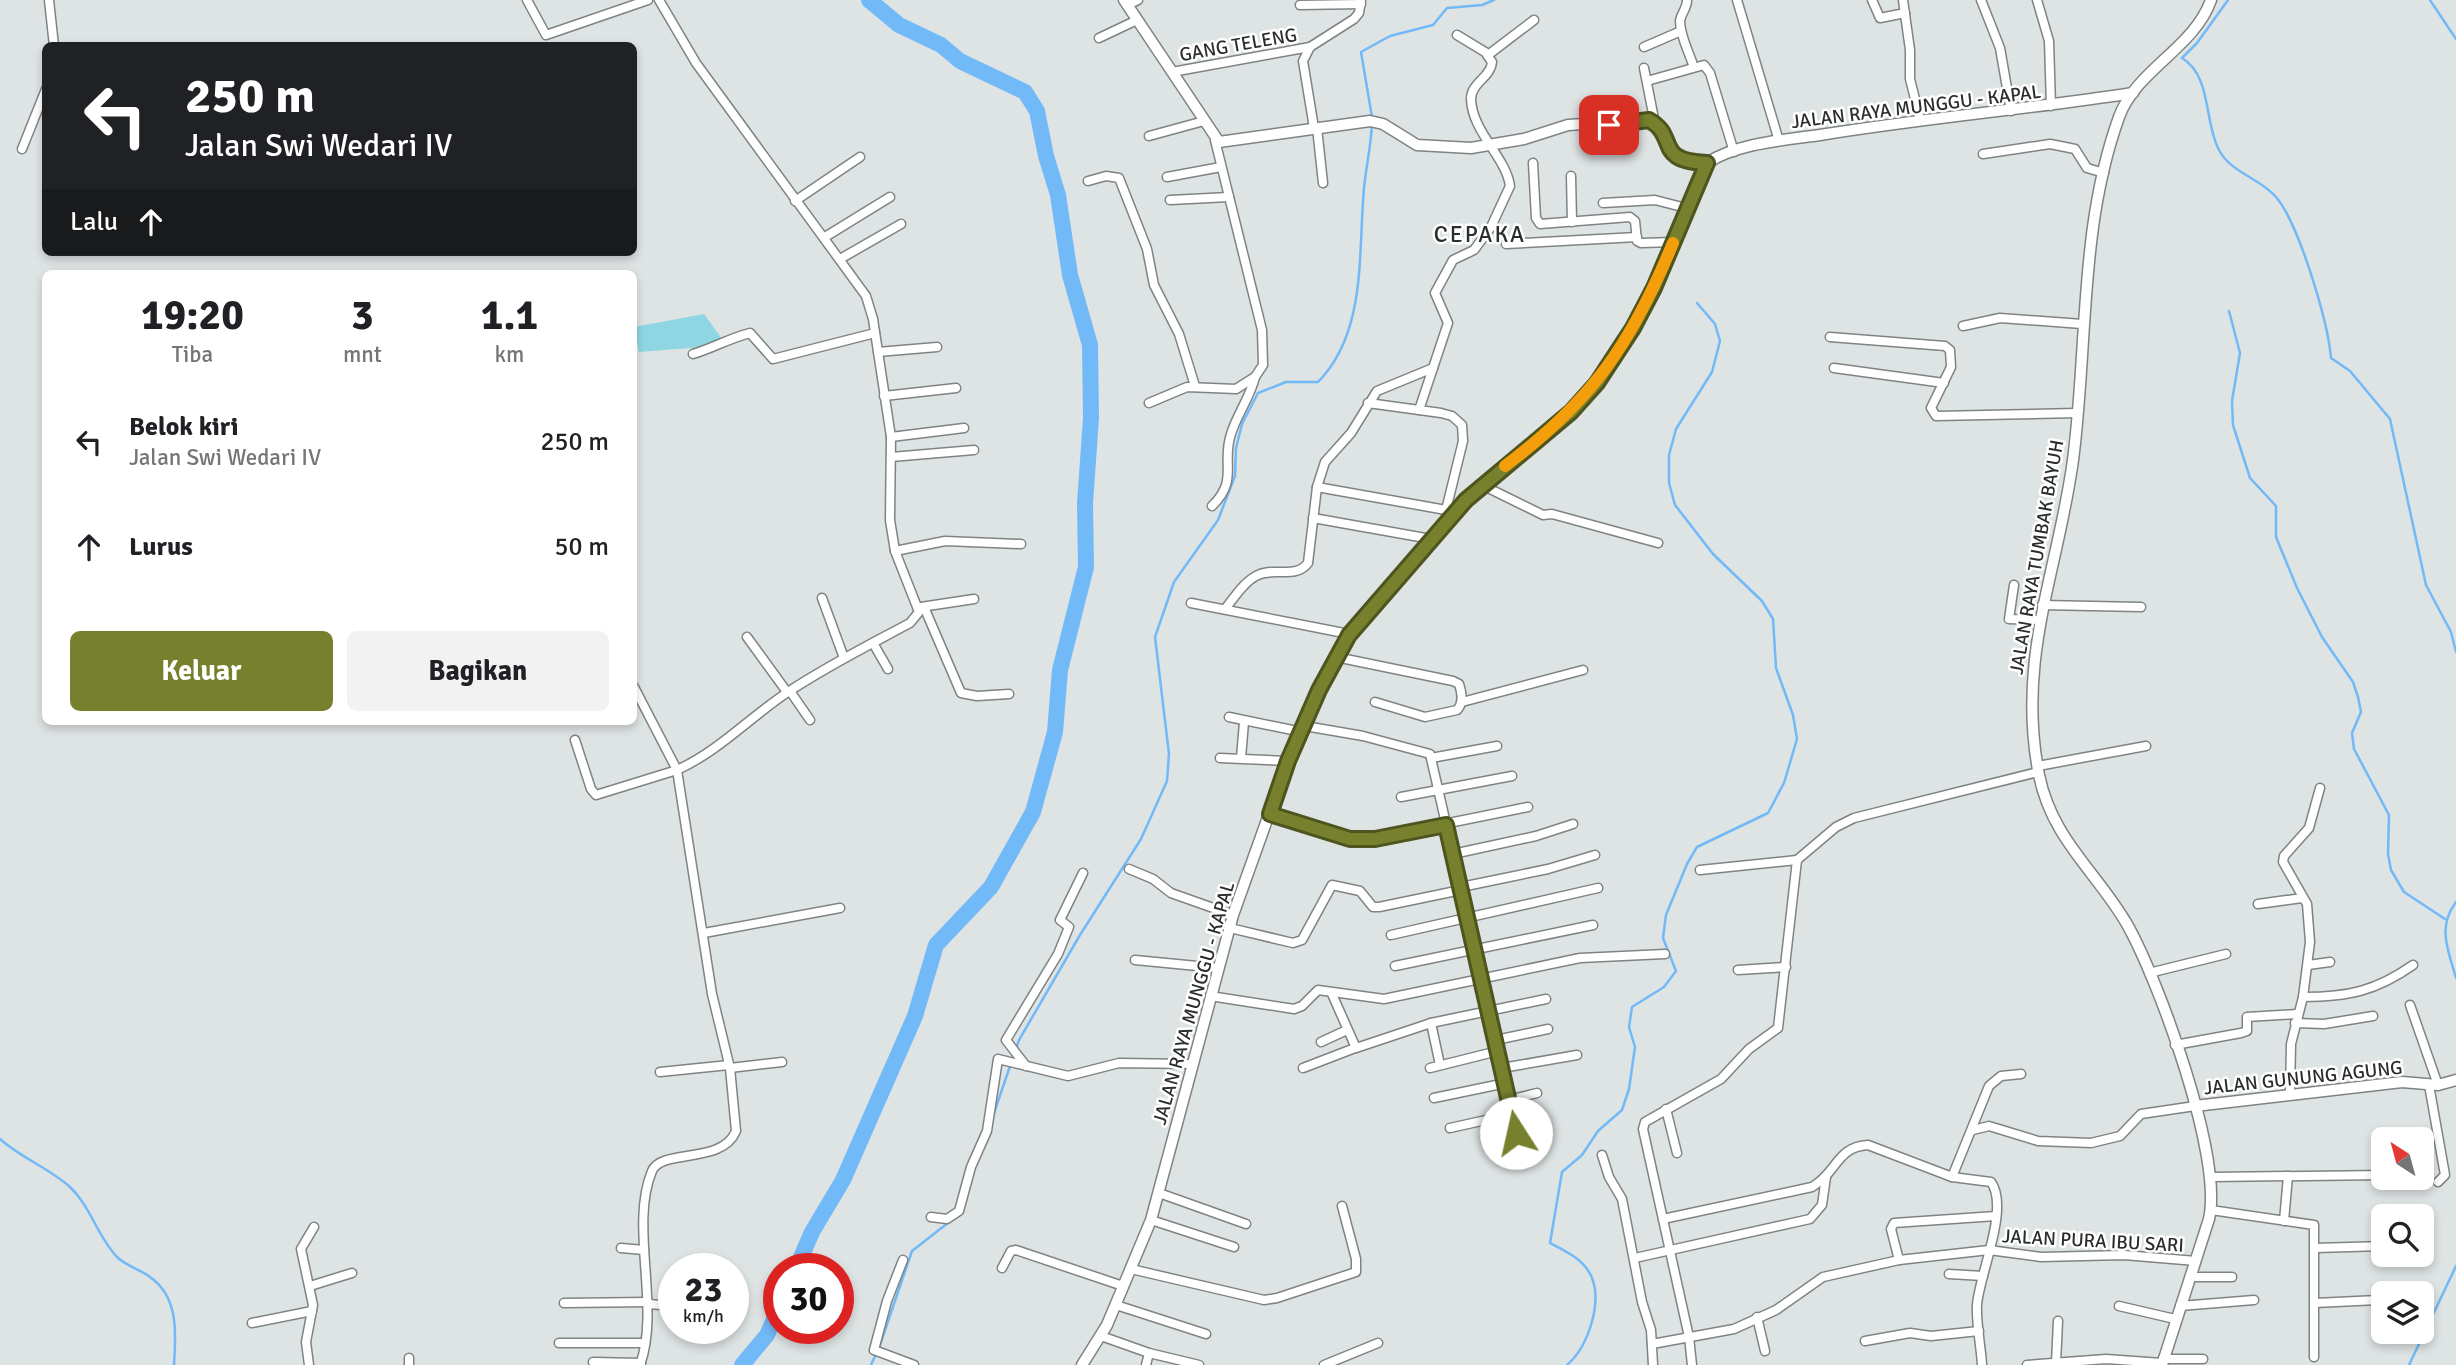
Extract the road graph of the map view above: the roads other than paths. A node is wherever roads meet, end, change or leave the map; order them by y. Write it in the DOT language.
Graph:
graph roads {
  1 [pos="49,0"];
  2 [pos="527,0"];
  3 [pos="649,0"];
  4 [pos="659,0"];
  5 [pos="1138,0"];
  6 [pos="1687,0"];
  7 [pos="1737,0"];
  8 [pos="1872,0"];
  9 [pos="1903,0"];
  10 [pos="1981,0"];
  11 [pos="2037,0"];
  12 [pos="2211,0"];
  13 [pos="1361,2"];
  14 [pos="1126,3"];
  15 [pos="1300,5"];
  16 [pos="1905,13"];
  17 [pos="1137,20"];
  18 [pos="1534,20"];
  19 [pos="1681,31"];
  20 [pos="1457,35"];
  21 [pos="1099,38"];
  22 [pos="54,42"];
  23 [pos="1310,47"];
  24 [pos="1644,47"];
  25 [pos="1488,55"];
  26 [pos="1693,65"];
  27 [pos="1644,68"];
  28 [pos="1172,72"];
  29 [pos="1647,81"];
  30 [pos="2133,93"];
  31 [pos="2104,98"];
  32 [pos="42,99"];
  33 [pos="2050,106"];
  34 [pos="2011,111"];
  35 [pos="2120,115"];
  36 [pos="1920,119"];
  37 [pos="1204,121"];
  38 [pos="1655,124"];
  39 [pos="1315,128"];
  40 [pos="1149,136"];
  41 [pos="1215,140"];
  42 [pos="1779,141"];
  43 [pos="1489,145"];
  44 [pos="22,149"];
  45 [pos="1734,152"];
  46 [pos="1983,154"];
  47 [pos="860,157"];
  48 [pos="1533,163"];
  49 [pos="1707,163"];
  50 [pos="1222,167"];
  51 [pos="2104,173"];
  52 [pos="1571,176"];
  53 [pos="1167,177"];
  54 [pos="1087,181"];
  55 [pos="1323,183"];
  56 [pos="890,197"];
  57 [pos="1229,197"];
  58 [pos="1170,200"];
  59 [pos="795,201"];
  60 [pos="1603,204"];
  61 [pos="1686,208"];
  62 [pos="1572,222"];
  63 [pos="901,224"];
  64 [pos="825,237"];
  65 [pos="1637,237"];
  66 [pos="1674,242"];
  67 [pos="1506,244"];
  68 [pos="840,259"];
  69 [pos="2082,324"];
  70 [pos="1963,327"];
  71 [pos="875,333"];
  72 [pos="1830,337"];
  73 [pos="937,347"];
  74 [pos="878,352"];
  75 [pos="693,354"];
  76 [pos="1433,369"];
  77 [pos="1834,369"];
  78 [pos="1255,377"];
  79 [pos="1944,383"];
  80 [pos="1195,386"];
  81 [pos="956,388"];
  82 [pos="884,396"];
  83 [pos="1149,403"];
  84 [pos="1368,403"];
  85 [pos="1419,410"];
  86 [pos="2077,413"];
  87 [pos="964,428"];
  88 [pos="891,437"];
  89 [pos="974,450"];
  90 [pos="891,457"];
  91 [pos="1482,485"];
  92 [pos="1317,487"];
  93 [pos="1212,506"];
  94 [pos="1447,515"];
  95 [pos="1313,518"];
  96 [pos="1431,539"];
  97 [pos="1658,543"];
  98 [pos="1021,544"];
  99 [pos="895,551"];
  100 [pos="2014,585"];
  101 [pos="822,598"];
  102 [pos="974,598"];
  103 [pos="1191,603"];
  104 [pos="2042,605"];
  105 [pos="921,607"];
  106 [pos="2140,607"];
  107 [pos="1225,610"];
  108 [pos="2039,620"];
  109 [pos="1349,635"];
  110 [pos="747,637"];
  111 [pos="873,643"];
  112 [pos="1336,657"];
  113 [pos="844,658"];
  114 [pos="888,669"];
  115 [pos="1583,670"];
  116 [pos="789,691"];
  117 [pos="637,693"];
  118 [pos="1009,694"];
  119 [pos="1375,702"];
  120 [pos="1462,702"];
  121 [pos="1229,717"];
  122 [pos="810,720"];
  123 [pos="1244,722"];
  124 [pos="1304,729"];
  125 [pos="575,740"];
  126 [pos="1497,746"];
  127 [pos="2146,746"];
  128 [pos="1430,755"];
  129 [pos="1220,758"];
  130 [pos="1241,758"];
  131 [pos="1288,761"];
  132 [pos="2038,769"];
  133 [pos="677,770"];
  134 [pos="1512,776"];
  135 [pos="2320,788"];
  136 [pos="1439,792"];
  137 [pos="1401,797"];
  138 [pos="1528,807"];
  139 [pos="1270,814"];
  140 [pos="1573,824"];
  141 [pos="1446,825"];
  142 [pos="1453,854"];
  143 [pos="1595,855"];
  144 [pos="1797,860"];
  145 [pos="1129,869"];
  146 [pos="1700,870"];
  147 [pos="1083,873"];
  148 [pos="1598,888"];
  149 [pos="1461,889"];
  150 [pos="2302,898"];
  151 [pos="2258,904"];
  152 [pos="839,908"];
  153 [pos="1233,915"];
  154 [pos="1468,918"];
  155 [pos="1593,925"];
  156 [pos="1230,928"];
  157 [pos="704,933"];
  158 [pos="1391,935"];
  159 [pos="1474,947"];
  160 [pos="1665,954"];
  161 [pos="2226,954"];
  162 [pos="1135,960"];
  163 [pos="2330,962"];
  164 [pos="2308,965"];
  165 [pos="2413,965"];
  166 [pos="1395,966"];
  167 [pos="1786,967"];
  168 [pos="1218,968"];
  169 [pos="1738,970"];
  170 [pos="2148,973"];
  171 [pos="1481,978"];
  172 [pos="1332,993"];
  173 [pos="1210,996"];
  174 [pos="2303,997"];
  175 [pos="1546,999"];
  176 [pos="2410,1005"];
  177 [pos="1489,1009"];
  178 [pos="2373,1016"];
  179 [pos="2296,1019"];
  180 [pos="1431,1023"];
  181 [pos="1548,1028"];
  182 [pos="1346,1030"];
  183 [pos="1496,1040"];
  184 [pos="1321,1041"];
  185 [pos="2175,1045"];
  186 [pos="1355,1048"];
  187 [pos="1498,1051"];
  188 [pos="1577,1055"];
  189 [pos="782,1062"];
  190 [pos="1191,1064"];
  191 [pos="1440,1065"];
  192 [pos="729,1066"];
  193 [pos="1023,1066"];
  194 [pos="1303,1068"];
  195 [pos="1430,1068"];
  196 [pos="1502,1068"];
  197 [pos="660,1072"];
  198 [pos="2021,1074"];
  199 [pos="2456,1080"];
  200 [pos="1506,1083"];
  201 [pos="2434,1085"];
  202 [pos="1536,1093"];
  203 [pos="2290,1094"];
  204 [pos="1434,1098"];
  205 [pos="1509,1100"];
  206 [pos="2195,1106"];
  207 [pos="1666,1109"];
  208 [pos="1513,1114"];
  209 [pos="1532,1124"];
  210 [pos="1450,1128"];
  211 [pos="1516,1129"];
  212 [pos="1973,1129"];
  213 [pos="1510,1149"];
  214 [pos="1677,1153"];
  215 [pos="1602,1155"];
  216 [pos="2371,1175"];
  217 [pos="1826,1177"];
  218 [pos="1952,1177"];
  219 [pos="2212,1177"];
  220 [pos="2288,1177"];
  221 [pos="2438,1182"];
  222 [pos="1159,1193"];
  223 [pos="1342,1206"];
  224 [pos="2211,1210"];
  225 [pos="1996,1216"];
  226 [pos="931,1217"];
  227 [pos="1663,1219"];
  228 [pos="1151,1220"];
  229 [pos="2284,1222"];
  230 [pos="1245,1224"];
  231 [pos="314,1227"];
  232 [pos="1234,1247"];
  233 [pos="2371,1247"];
  234 [pos="621,1248"];
  235 [pos="2315,1248"];
  236 [pos="1671,1249"];
  237 [pos="644,1250"];
  238 [pos="1989,1250"];
  239 [pos="1635,1258"];
  240 [pos="903,1260"];
  241 [pos="1899,1260"];
  242 [pos="2196,1261"];
  243 [pos="1002,1268"];
  244 [pos="1131,1269"];
  245 [pos="352,1273"];
  246 [pos="1949,1274"];
  247 [pos="1983,1276"];
  248 [pos="2191,1277"];
  249 [pos="2232,1277"];
  250 [pos="310,1286"];
  251 [pos="1123,1286"];
  252 [pos="2254,1300"];
  253 [pos="2371,1300"];
  254 [pos="564,1303"];
  255 [pos="648,1303"];
  256 [pos="2315,1303"];
  257 [pos="658,1304"];
  258 [pos="1116,1305"];
  259 [pos="2119,1306"];
  260 [pos="2180,1306"];
  261 [pos="312,1311"];
  262 [pos="1757,1318"];
  263 [pos="2175,1318"];
  264 [pos="2058,1321"];
  265 [pos="252,1323"];
  266 [pos="1979,1331"];
  267 [pos="1206,1334"];
  268 [pos="1101,1336"];
  269 [pos="1689,1337"];
  270 [pos="1865,1342"];
  271 [pos="559,1343"];
  272 [pos="645,1343"];
  273 [pos="1378,1343"];
  274 [pos="1652,1344"];
  275 [pos="1765,1351"];
  276 [pos="1149,1353"];
  277 [pos="2314,1357"];
  278 [pos="2203,1359"];
  279 [pos="593,1362"];
  280 [pos="2162,1362"];
  281 [pos="2056,1363"];
  282 [pos="640,1364"];
  283 [pos="309,1365"];
  284 [pos="914,1365"];
  285 [pos="1082,1365"];
  286 [pos="1146,1365"];
  287 [pos="1199,1365"];
  288 [pos="1324,1365"];
  289 [pos="1653,1365"];
  290 [pos="1692,1365"];
  291 [pos="1982,1365"];
  292 [pos="2027,1365"];
  1 -- 22 [label="street"];
  2 -- 3 [label="street"];
  4 -- 59 [label="street"];
  5 -- 14 [label="street"];
  6 -- 19 [label="street"];
  7 -- 42 [label="street"];
  8 -- 16 [label="street"];
  9 -- 16 [label="street"];
  10 -- 34 [label="street"];
  11 -- 33 [label="street"];
  12 -- 30 [label="street"];
  13 -- 15 [label="street"];
  13 -- 23 [label="street"];
  14 -- 17 [label="street"];
  16 -- 36 [label="street"];
  17 -- 21 [label="street"];
  17 -- 28 [label="street"];
  18 -- 25 [label="street"];
  19 -- 24 [label="street"];
  19 -- 26 [label="street"];
  20 -- 25 [label="street"];
  23 -- 28 [label="street, GANG TELENG"];
  23 -- 39 [label="street"];
  25 -- 43 [label="street"];
  26 -- 29 [label="street"];
  26 -- 45 [label="street"];
  27 -- 29 [label="street"];
  28 -- 37 [label="street"];
  29 -- 38 [label="street"];
  30 -- 31 [label="street, JALAN RAYA MUNGGU - KAPAL"];
  30 -- 35 [label="street, JALAN RAYA TUMBAK BAYUH"];
  31 -- 33 [label="street, JALAN RAYA MUNGGU - KAPAL"];
  31 -- 35 [label="street"];
  32 -- 44 [label="street"];
  33 -- 34 [label="street, JALAN RAYA MUNGGU - KAPAL"];
  34 -- 36 [label="street, JALAN RAYA MUNGGU - KAPAL"];
  35 -- 51 [label="street, JALAN RAYA TUMBAK BAYUH"];
  36 -- 42 [label="street, JALAN RAYA MUNGGU - KAPAL"];
  37 -- 40 [label="street"];
  37 -- 41 [label="street"];
  38 -- 43 [label="street"];
  38 -- 49 [label="street"];
  39 -- 41 [label="street"];
  39 -- 43 [label="street"];
  39 -- 55 [label="street"];
  41 -- 50 [label="street"];
  42 -- 45 [label="street, JALAN RAYA MUNGGU - KAPAL"];
  43 -- 76 [label="street"];
  45 -- 49 [label="street, JALAN RAYA MUNGGU - KAPAL"];
  46 -- 51 [label="street"];
  47 -- 59 [label="street"];
  48 -- 62 [label="street"];
  49 -- 61 [label="street, JALAN RAYA MUNGGU - KAPAL"];
  50 -- 53 [label="street"];
  50 -- 57 [label="street"];
  51 -- 69 [label="street, JALAN RAYA TUMBAK BAYUH"];
  52 -- 62 [label="street"];
  54 -- 80 [label="street"];
  56 -- 64 [label="street"];
  57 -- 58 [label="street"];
  57 -- 78 [label="street"];
  59 -- 64 [label="street"];
  60 -- 61 [label="street"];
  61 -- 66 [label="street, JALAN RAYA MUNGGU - KAPAL"];
  62 -- 65 [label="street"];
  63 -- 68 [label="street"];
  64 -- 68 [label="street"];
  65 -- 66 [label="street"];
  65 -- 67 [label="street"];
  66 -- 91 [label="street, JALAN RAYA MUNGGU - KAPAL"];
  68 -- 71 [label="street"];
  69 -- 70 [label="street"];
  69 -- 86 [label="street, JALAN RAYA TUMBAK BAYUH"];
  71 -- 74 [label="street"];
  71 -- 75 [label="street"];
  72 -- 79 [label="street"];
  73 -- 74 [label="street"];
  74 -- 82 [label="street"];
  76 -- 84 [label="street"];
  76 -- 85 [label="street"];
  77 -- 79 [label="street"];
  78 -- 80 [label="street"];
  78 -- 93 [label="street"];
  79 -- 86 [label="street"];
  80 -- 83 [label="street"];
  81 -- 82 [label="street"];
  82 -- 88 [label="street"];
  84 -- 85 [label="street"];
  84 -- 92 [label="street"];
  85 -- 94 [label="street"];
  86 -- 104 [label="street, JALAN RAYA TUMBAK BAYUH"];
  87 -- 88 [label="street"];
  88 -- 90 [label="street"];
  89 -- 90 [label="street"];
  90 -- 99 [label="street"];
  91 -- 94 [label="street, JALAN RAYA MUNGGU - KAPAL"];
  91 -- 97 [label="street"];
  92 -- 94 [label="street"];
  92 -- 95 [label="street"];
  94 -- 96 [label="street, JALAN RAYA MUNGGU - KAPAL"];
  95 -- 96 [label="street"];
  95 -- 107 [label="street"];
  96 -- 109 [label="street, JALAN RAYA MUNGGU - KAPAL"];
  98 -- 99 [label="street"];
  99 -- 105 [label="street"];
  100 -- 108 [label="street"];
  101 -- 113 [label="street"];
  102 -- 105 [label="street"];
  103 -- 107 [label="street"];
  104 -- 106 [label="street"];
  104 -- 108 [label="street, JALAN RAYA TUMBAK BAYUH"];
  105 -- 111 [label="street"];
  105 -- 118 [label="street"];
  107 -- 109 [label="street"];
  108 -- 132 [label="street, JALAN RAYA TUMBAK BAYUH"];
  109 -- 112 [label="street, JALAN RAYA MUNGGU - KAPAL"];
  110 -- 116 [label="street"];
  111 -- 113 [label="street"];
  111 -- 114 [label="street"];
  112 -- 120 [label="street"];
  112 -- 124 [label="street, JALAN RAYA MUNGGU - KAPAL"];
  113 -- 116 [label="street"];
  115 -- 120 [label="street"];
  116 -- 122 [label="street"];
  116 -- 133 [label="street"];
  117 -- 133 [label="street"];
  119 -- 120 [label="street"];
  121 -- 123 [label="street"];
  123 -- 124 [label="street"];
  123 -- 130 [label="street"];
  124 -- 128 [label="street"];
  124 -- 131 [label="street, JALAN RAYA MUNGGU - KAPAL"];
  125 -- 133 [label="street"];
  126 -- 128 [label="street"];
  127 -- 132 [label="street"];
  128 -- 136 [label="street"];
  129 -- 130 [label="street"];
  130 -- 131 [label="street"];
  131 -- 139 [label="street, JALAN RAYA MUNGGU - KAPAL"];
  132 -- 144 [label="street"];
  132 -- 170 [label="street, JALAN RAYA TUMBAK BAYUH"];
  133 -- 157 [label="street"];
  134 -- 136 [label="street"];
  135 -- 150 [label="street"];
  136 -- 137 [label="street"];
  136 -- 141 [label="street"];
  138 -- 141 [label="street"];
  139 -- 141 [label="street"];
  139 -- 153 [label="street, JALAN RAYA MUNGGU - KAPAL"];
  140 -- 142 [label="street"];
  141 -- 142 [label="street"];
  142 -- 149 [label="street"];
  143 -- 149 [label="street"];
  144 -- 146 [label="street"];
  144 -- 167 [label="street"];
  145 -- 153 [label="street"];
  147 -- 193 [label="street"];
  148 -- 154 [label="street"];
  149 -- 154 [label="street"];
  149 -- 156 [label="street"];
  150 -- 151 [label="street"];
  150 -- 164 [label="street"];
  152 -- 157 [label="street"];
  153 -- 156 [label="street, JALAN RAYA MUNGGU - KAPAL"];
  154 -- 158 [label="street"];
  154 -- 159 [label="street"];
  155 -- 159 [label="street"];
  156 -- 168 [label="street, JALAN RAYA MUNGGU - KAPAL"];
  157 -- 192 [label="street"];
  159 -- 166 [label="street"];
  159 -- 171 [label="street"];
  160 -- 171 [label="street"];
  161 -- 170 [label="street"];
  162 -- 168 [label="street"];
  163 -- 164 [label="street"];
  164 -- 174 [label="street"];
  165 -- 174 [label="street"];
  167 -- 169 [label="street"];
  167 -- 207 [label="street"];
  168 -- 173 [label="street, JALAN RAYA MUNGGU - KAPAL"];
  170 -- 185 [label="street, JALAN RAYA TUMBAK BAYUH"];
  171 -- 172 [label="street"];
  171 -- 177 [label="street"];
  172 -- 173 [label="street"];
  172 -- 182 [label="street"];
  173 -- 190 [label="street, JALAN RAYA MUNGGU - KAPAL"];
  174 -- 179 [label="street"];
  175 -- 177 [label="street"];
  176 -- 201 [label="street"];
  177 -- 180 [label="street"];
  177 -- 183 [label="street"];
  178 -- 179 [label="street"];
  179 -- 185 [label="street"];
  179 -- 203 [label="street"];
  180 -- 186 [label="street"];
  180 -- 191 [label="street"];
  181 -- 183 [label="street"];
  182 -- 184 [label="street"];
  182 -- 186 [label="street"];
  183 -- 187 [label="street"];
  185 -- 206 [label="street, JALAN RAYA TUMBAK BAYUH"];
  186 -- 194 [label="street"];
  187 -- 191 [label="street"];
  187 -- 196 [label="street"];
  188 -- 196 [label="street"];
  189 -- 192 [label="street"];
  190 -- 193 [label="street"];
  190 -- 222 [label="street, JALAN RAYA MUNGGU - KAPAL"];
  191 -- 195 [label="street"];
  192 -- 197 [label="street"];
  192 -- 237 [label="street"];
  193 -- 226 [label="street"];
  196 -- 200 [label="street"];
  198 -- 212 [label="street"];
  199 -- 201 [label="street, JALAN GUNUNG AGUNG"];
  200 -- 204 [label="street"];
  200 -- 205 [label="street"];
  201 -- 203 [label="street, JALAN GUNUNG AGUNG"];
  201 -- 221 [label="street"];
  202 -- 205 [label="street"];
  203 -- 206 [label="street, JALAN GUNUNG AGUNG"];
  205 -- 208 [label="street"];
  206 -- 212 [label="street"];
  206 -- 219 [label="street, JALAN RAYA TUMBAK BAYUH"];
  207 -- 214 [label="street"];
  207 -- 227 [label="street"];
  208 -- 210 [label="street"];
  208 -- 211 [label="street"];
  209 -- 211 [label="street"];
  211 -- 213 [label="street"];
  212 -- 218 [label="street"];
  215 -- 239 [label="street"];
  216 -- 220 [label="street"];
  217 -- 218 [label="street"];
  217 -- 227 [label="street"];
  217 -- 236 [label="street"];
  218 -- 225 [label="street"];
  219 -- 220 [label="street"];
  219 -- 224 [label="street, JALAN RAYA TUMBAK BAYUH"];
  220 -- 229 [label="street"];
  222 -- 228 [label="street, JALAN RAYA MUNGGU - KAPAL"];
  222 -- 230 [label="street"];
  223 -- 244 [label="street"];
  224 -- 229 [label="street"];
  224 -- 242 [label="street, JALAN RAYA TUMBAK BAYUH"];
  225 -- 238 [label="street"];
  225 -- 241 [label="street"];
  227 -- 236 [label="street"];
  228 -- 232 [label="street"];
  228 -- 244 [label="street, JALAN RAYA MUNGGU - KAPAL"];
  229 -- 235 [label="street"];
  231 -- 250 [label="street"];
  233 -- 235 [label="street"];
  234 -- 237 [label="street"];
  235 -- 256 [label="street"];
  236 -- 239 [label="street"];
  236 -- 269 [label="street"];
  237 -- 255 [label="street"];
  238 -- 241 [label="street, JALAN PURA IBU SARI"];
  238 -- 242 [label="street, JALAN PURA IBU SARI"];
  238 -- 247 [label="street"];
  239 -- 274 [label="street"];
  240 -- 284 [label="street"];
  241 -- 262 [label="street, JALAN PURA IBU SARI"];
  242 -- 248 [label="street, JALAN RAYA TUMBAK BAYUH"];
  243 -- 251 [label="street"];
  244 -- 251 [label="street, JALAN RAYA MUNGGU - KAPAL"];
  245 -- 250 [label="street"];
  246 -- 247 [label="street"];
  247 -- 266 [label="street"];
  248 -- 249 [label="street"];
  248 -- 260 [label="street, JALAN RAYA TUMBAK BAYUH"];
  250 -- 261 [label="street"];
  251 -- 258 [label="street, JALAN RAYA MUNGGU - KAPAL"];
  252 -- 260 [label="street"];
  253 -- 256 [label="street"];
  254 -- 255 [label="street"];
  255 -- 257 [label="street"];
  255 -- 272 [label="street"];
  256 -- 277 [label="street"];
  258 -- 267 [label="street"];
  258 -- 268 [label="street, JALAN RAYA MUNGGU - KAPAL"];
  259 -- 263 [label="street"];
  260 -- 263 [label="street, JALAN RAYA TUMBAK BAYUH"];
  261 -- 265 [label="street"];
  261 -- 283 [label="street"];
  262 -- 269 [label="street, JALAN PURA IBU SARI"];
  262 -- 275 [label="street"];
  263 -- 280 [label="street, JALAN RAYA TUMBAK BAYUH"];
  264 -- 281 [label="street"];
  266 -- 270 [label="street"];
  266 -- 291 [label="street"];
  268 -- 276 [label="street"];
  268 -- 285 [label="street, JALAN RAYA MUNGGU - KAPAL"];
  269 -- 274 [label="street, JALAN PURA IBU SARI"];
  269 -- 290 [label="street"];
  271 -- 272 [label="street"];
  272 -- 282 [label="street"];
  273 -- 288 [label="street"];
  274 -- 289 [label="street"];
  276 -- 286 [label="street"];
  276 -- 287 [label="street"];
  278 -- 280 [label="street"];
  279 -- 282 [label="street"];
  280 -- 281 [label="street"];
  281 -- 292 [label="street"];
}
